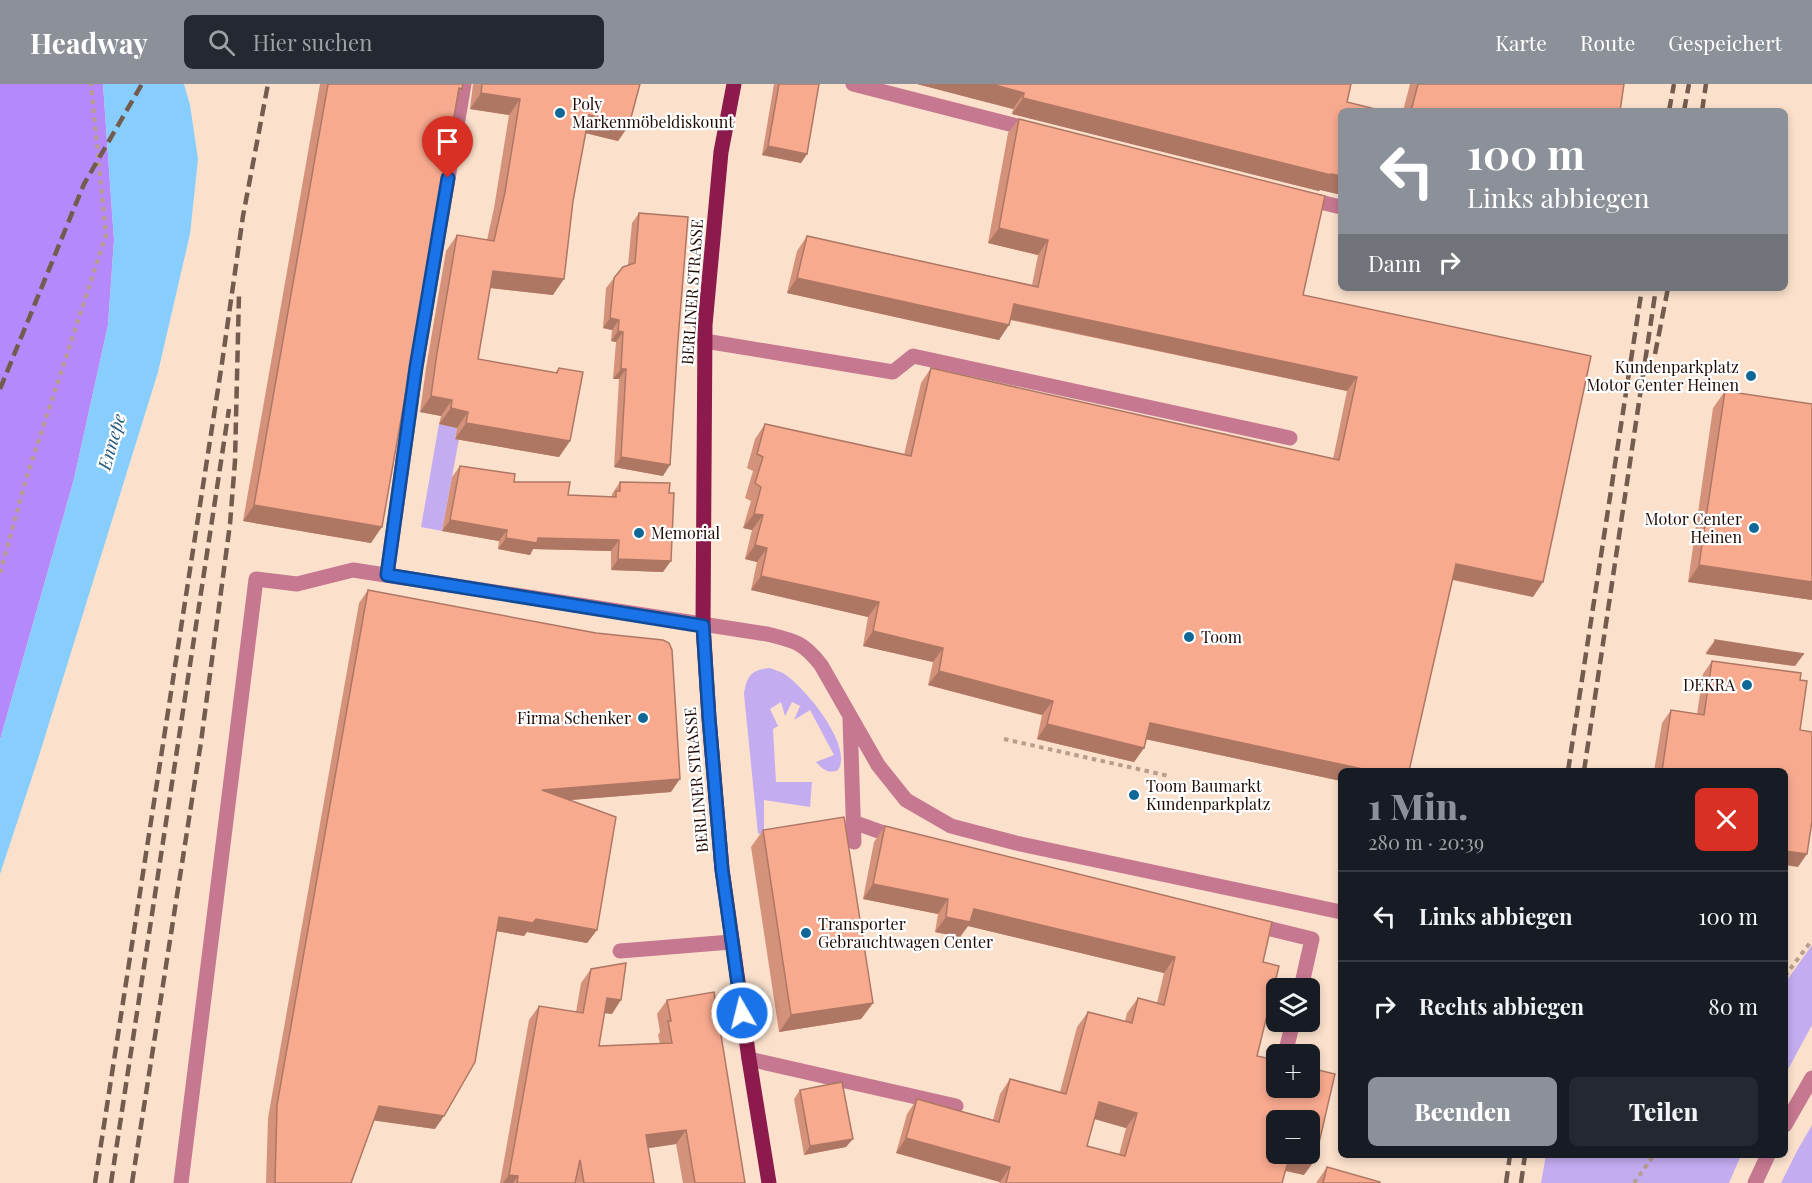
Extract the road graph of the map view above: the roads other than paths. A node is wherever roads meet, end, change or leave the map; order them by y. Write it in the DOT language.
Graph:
graph roads {
  1 [pos="464,84"];
  2 [pos="734,84"];
  3 [pos="853,84"];
  4 [pos="1050,134"];
  5 [pos="1294,196"];
  6 [pos="1338,206"];
  7 [pos="705,341"];
  8 [pos="1290,438"];
  9 [pos="387,575"];
  10 [pos="703,626"];
  11 [pos="849,717"];
  12 [pos="853,822"];
  13 [pos="854,842"];
  14 [pos="912,842"];
  15 [pos="1338,911"];
  16 [pos="1232,920"];
  17 [pos="731,942"];
  18 [pos="620,951"];
  19 [pos="1303,978"];
  20 [pos="749,1059"];
  21 [pos="1812,1078"];
  22 [pos="956,1106"];
  23 [pos="1788,1120"];
  24 [pos="1767,1158"];
  25 [pos="181,1183"];
  26 [pos="770,1183"];
  27 [pos="1755,1183"];
  1 -- 9 [label="street"];
  2 -- 7 [label="main road, BERLINER STRASSE"];
  3 -- 4 [label="street"];
  5 -- 6 [label="street"];
  7 -- 8 [label="street"];
  7 -- 10 [label="main road, BERLINER STRASSE"];
  9 -- 10 [label="street"];
  9 -- 25 [label="street"];
  10 -- 11 [label="street"];
  10 -- 17 [label="main road, BERLINER STRASSE"];
  11 -- 12 [label="street"];
  11 -- 15 [label="street"];
  12 -- 13 [label="street"];
  12 -- 14 [label="street"];
  16 -- 19 [label="street"];
  17 -- 18 [label="street"];
  17 -- 20 [label="main road, BERLINER STRASSE"];
  20 -- 22 [label="street"];
  20 -- 26 [label="main road, BERLINER STRASSE"];
  21 -- 23 [label="street"];
  24 -- 27 [label="street"];
}
